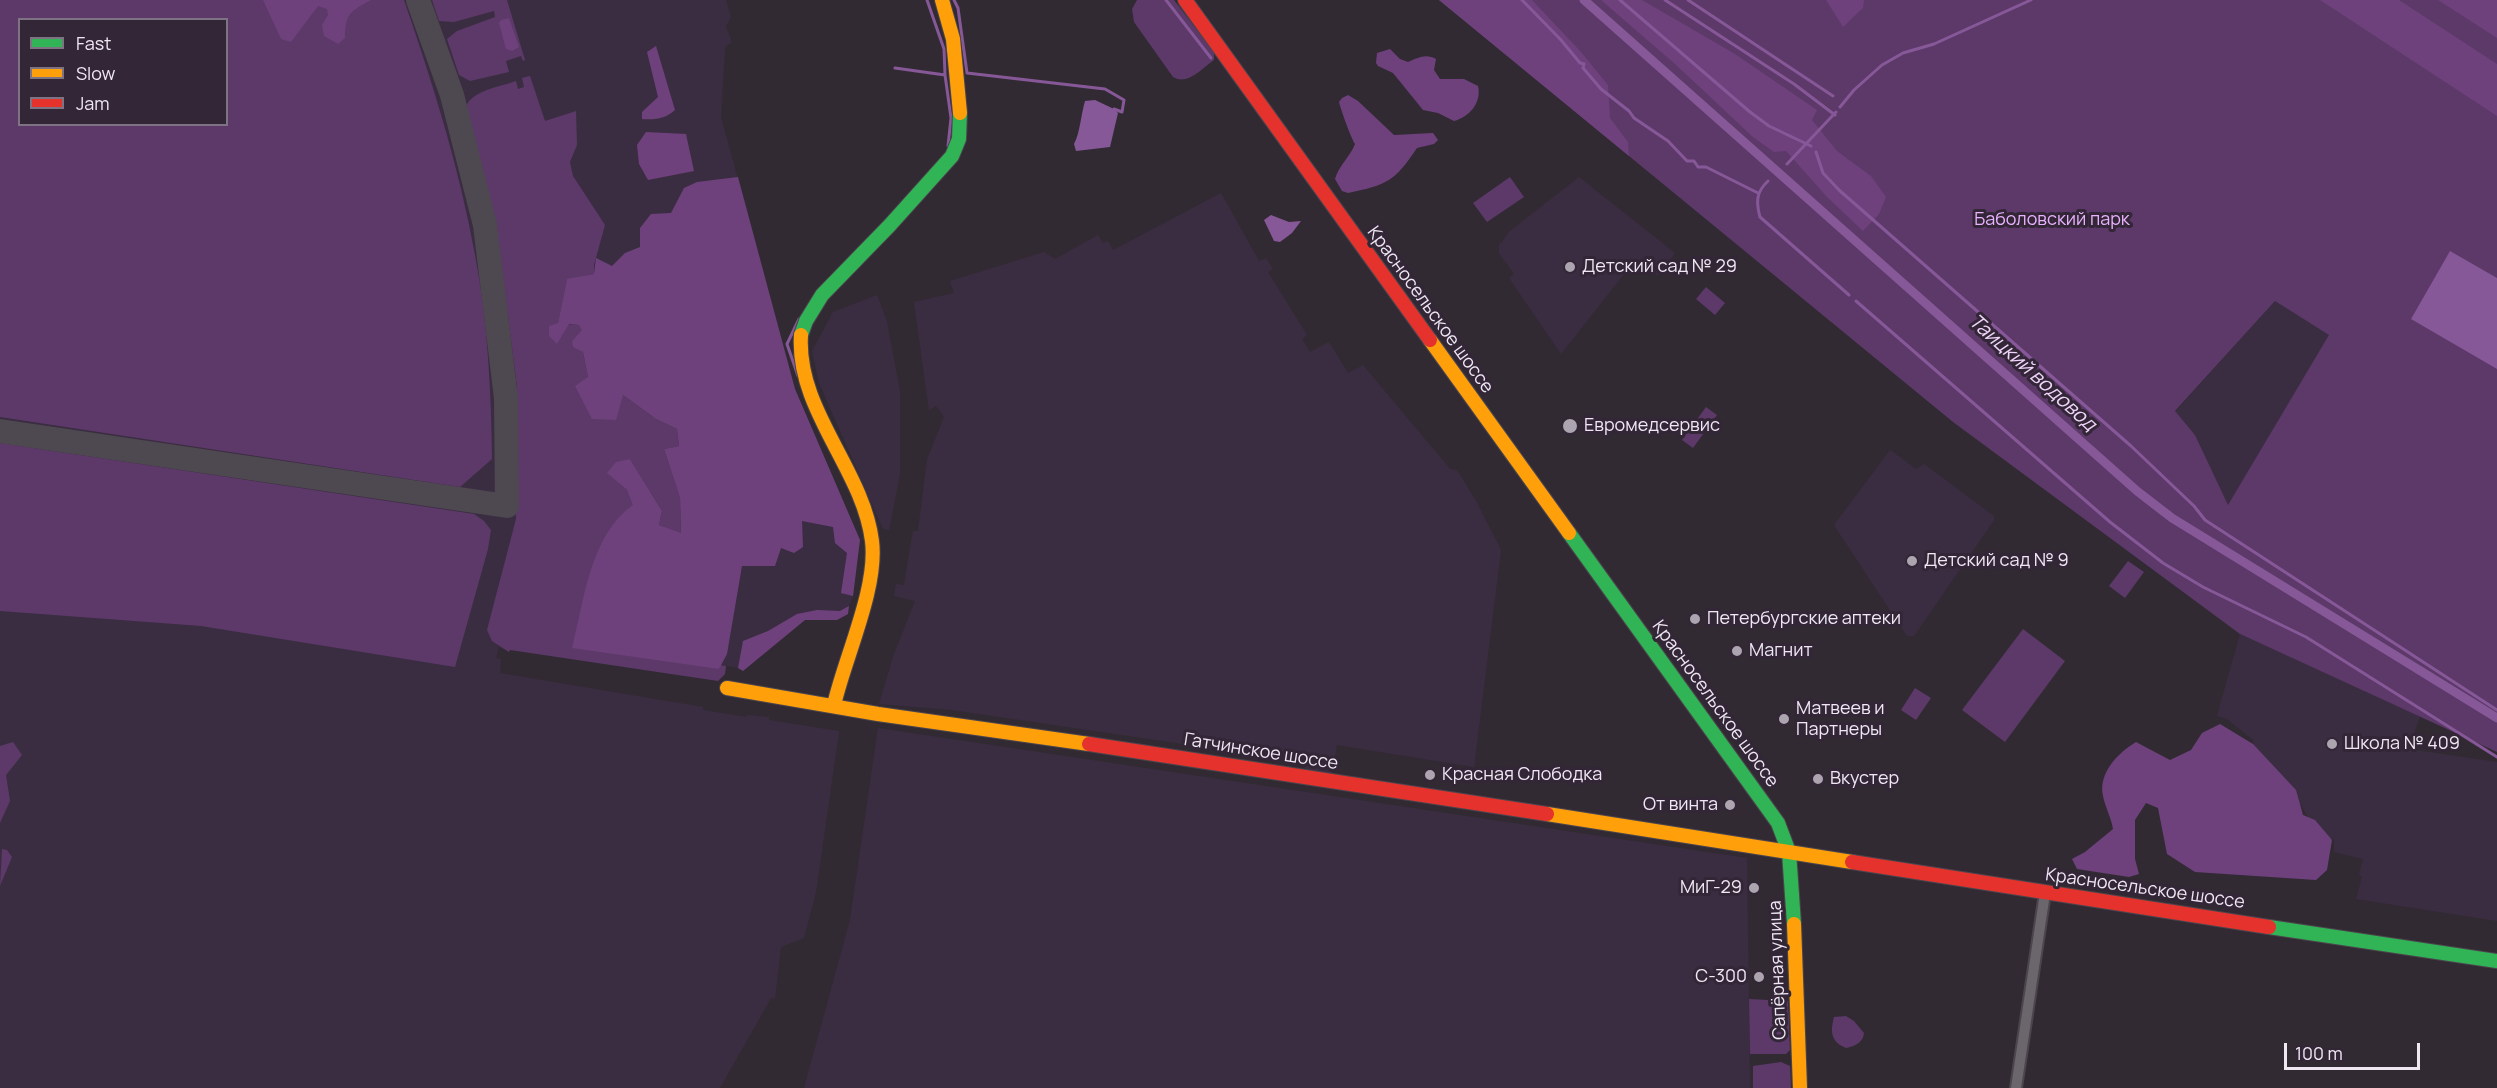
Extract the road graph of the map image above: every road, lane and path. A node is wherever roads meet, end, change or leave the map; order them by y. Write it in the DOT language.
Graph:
graph roads {
  1 [pos="942,0"];
  2 [pos="1185,0"];
  3 [pos="727,688"];
  4 [pos="834,705"];
  5 [pos="1789,852"];
  6 [pos="2045,893"];
  7 [pos="2497,961"];
  8 [pos="1800,1088"];
  9 [pos="2016,1088"];
  1 -- 4 [label="street"];
  2 -- 5 [label="street, Красносельское шоссе"];
  3 -- 4 [label="street, Гатчинское шоссе"];
  4 -- 5 [label="street, Гатчинское шоссе"];
  5 -- 6 [label="street, Красносельское шоссе"];
  5 -- 8 [label="street, Сапёрная улица"];
  6 -- 7 [label="street, Красносельское шоссе"];
  6 -- 9 [label="street"];
}
